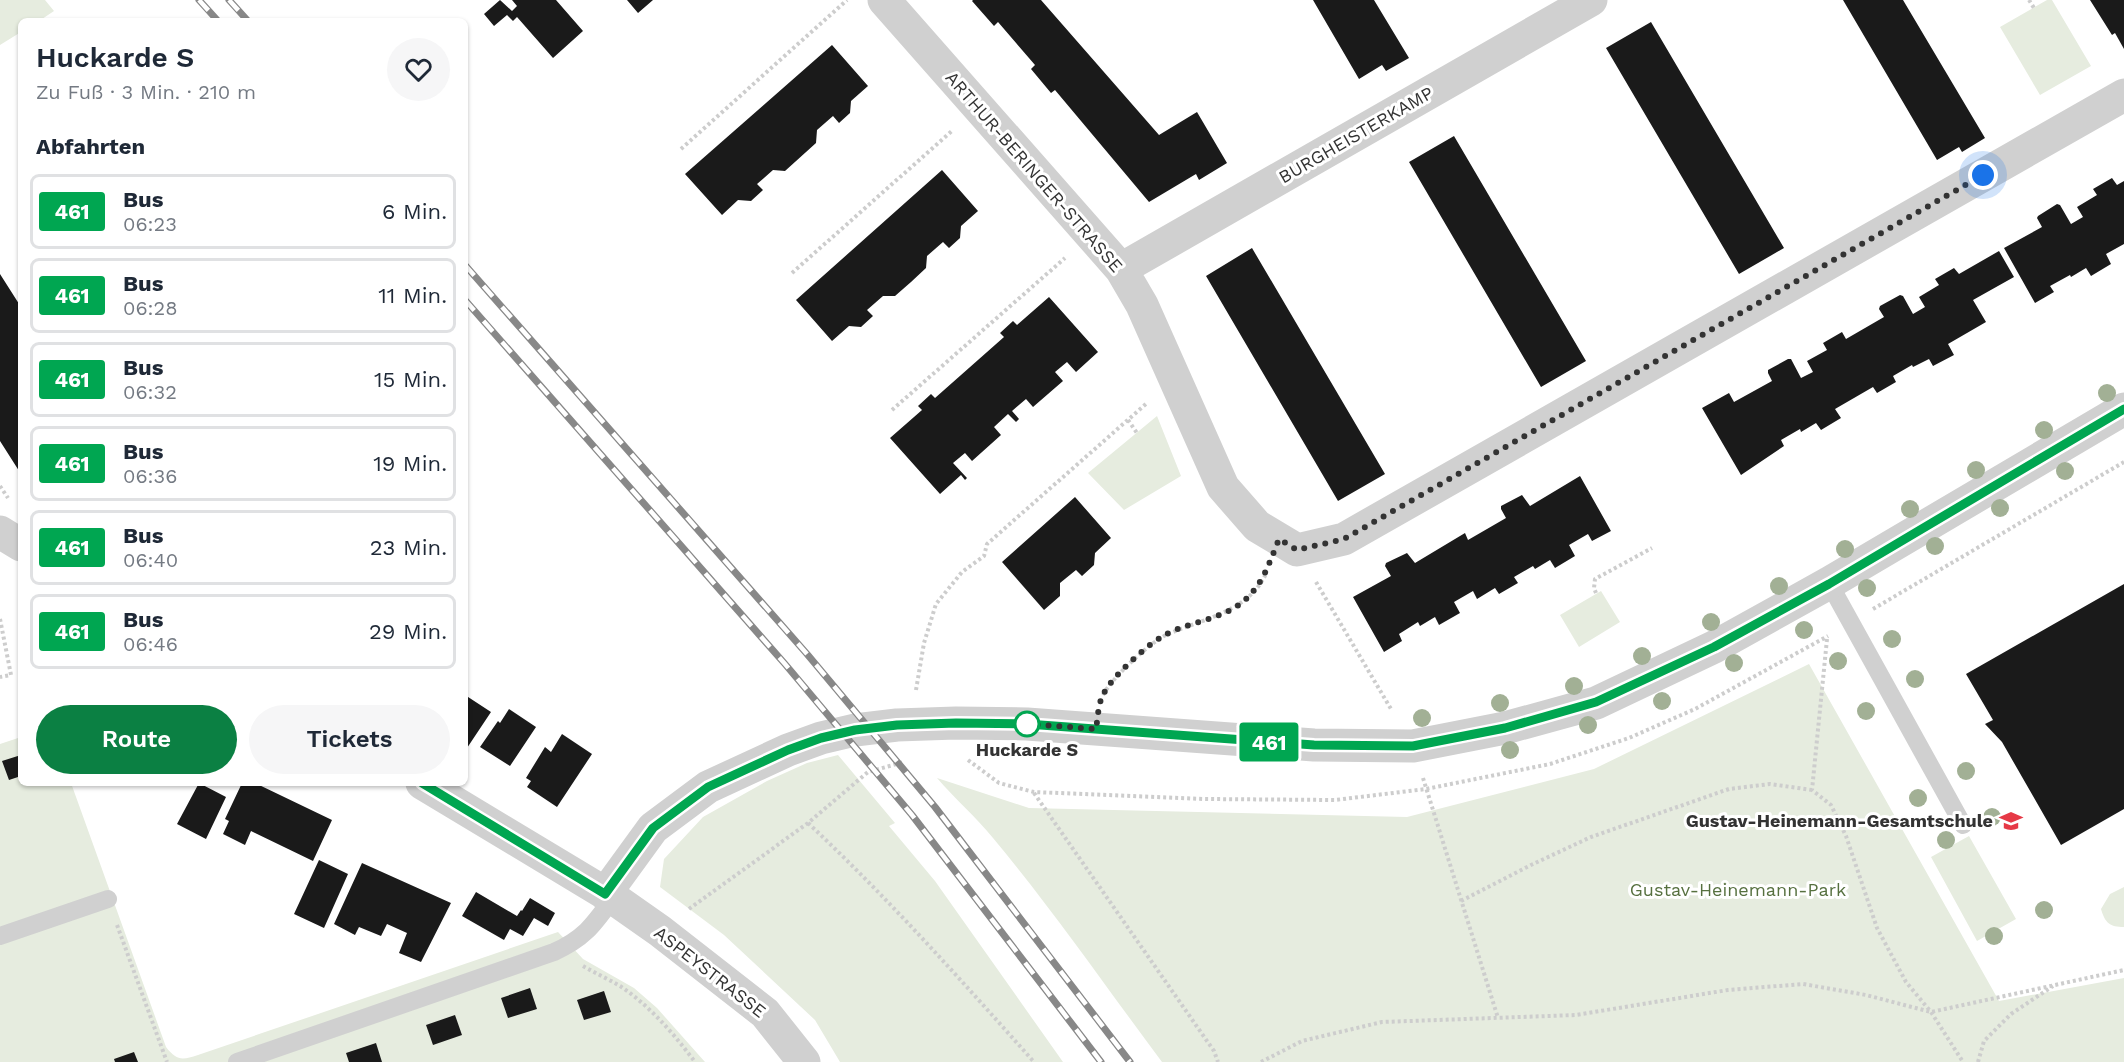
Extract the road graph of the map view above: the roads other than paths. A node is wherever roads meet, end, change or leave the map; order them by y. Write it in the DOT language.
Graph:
graph roads {
  1 [pos="884,0"];
  2 [pos="1591,0"];
  3 [pos="2124,95"];
  4 [pos="1121,270"];
  5 [pos="2124,409"];
  6 [pos="0,532"];
  7 [pos="18,543"];
  8 [pos="1829,584"];
  9 [pos="427,786"];
  10 [pos="1963,825"];
  11 [pos="609,896"];
  12 [pos="108,899"];
  13 [pos="0,936"];
  14 [pos="237,1062"];
  15 [pos="804,1062"];
  1 -- 4 [label="street, ARTHUR-BERINGER-STRASSE"];
  2 -- 4 [label="street, BURGHEISTERKAMP"];
  3 -- 4 [label="street, ARTHUR-BERINGER-STRASSE"];
  5 -- 8 [label="street"];
  6 -- 7 [label="street"];
  8 -- 10 [label="lane"];
  8 -- 11 [label="street"];
  9 -- 11 [label="street, ASPEYSTRASSE"];
  11 -- 14 [label="lane"];
  11 -- 15 [label="street, ASPEYSTRASSE"];
  12 -- 13 [label="lane"];
}
